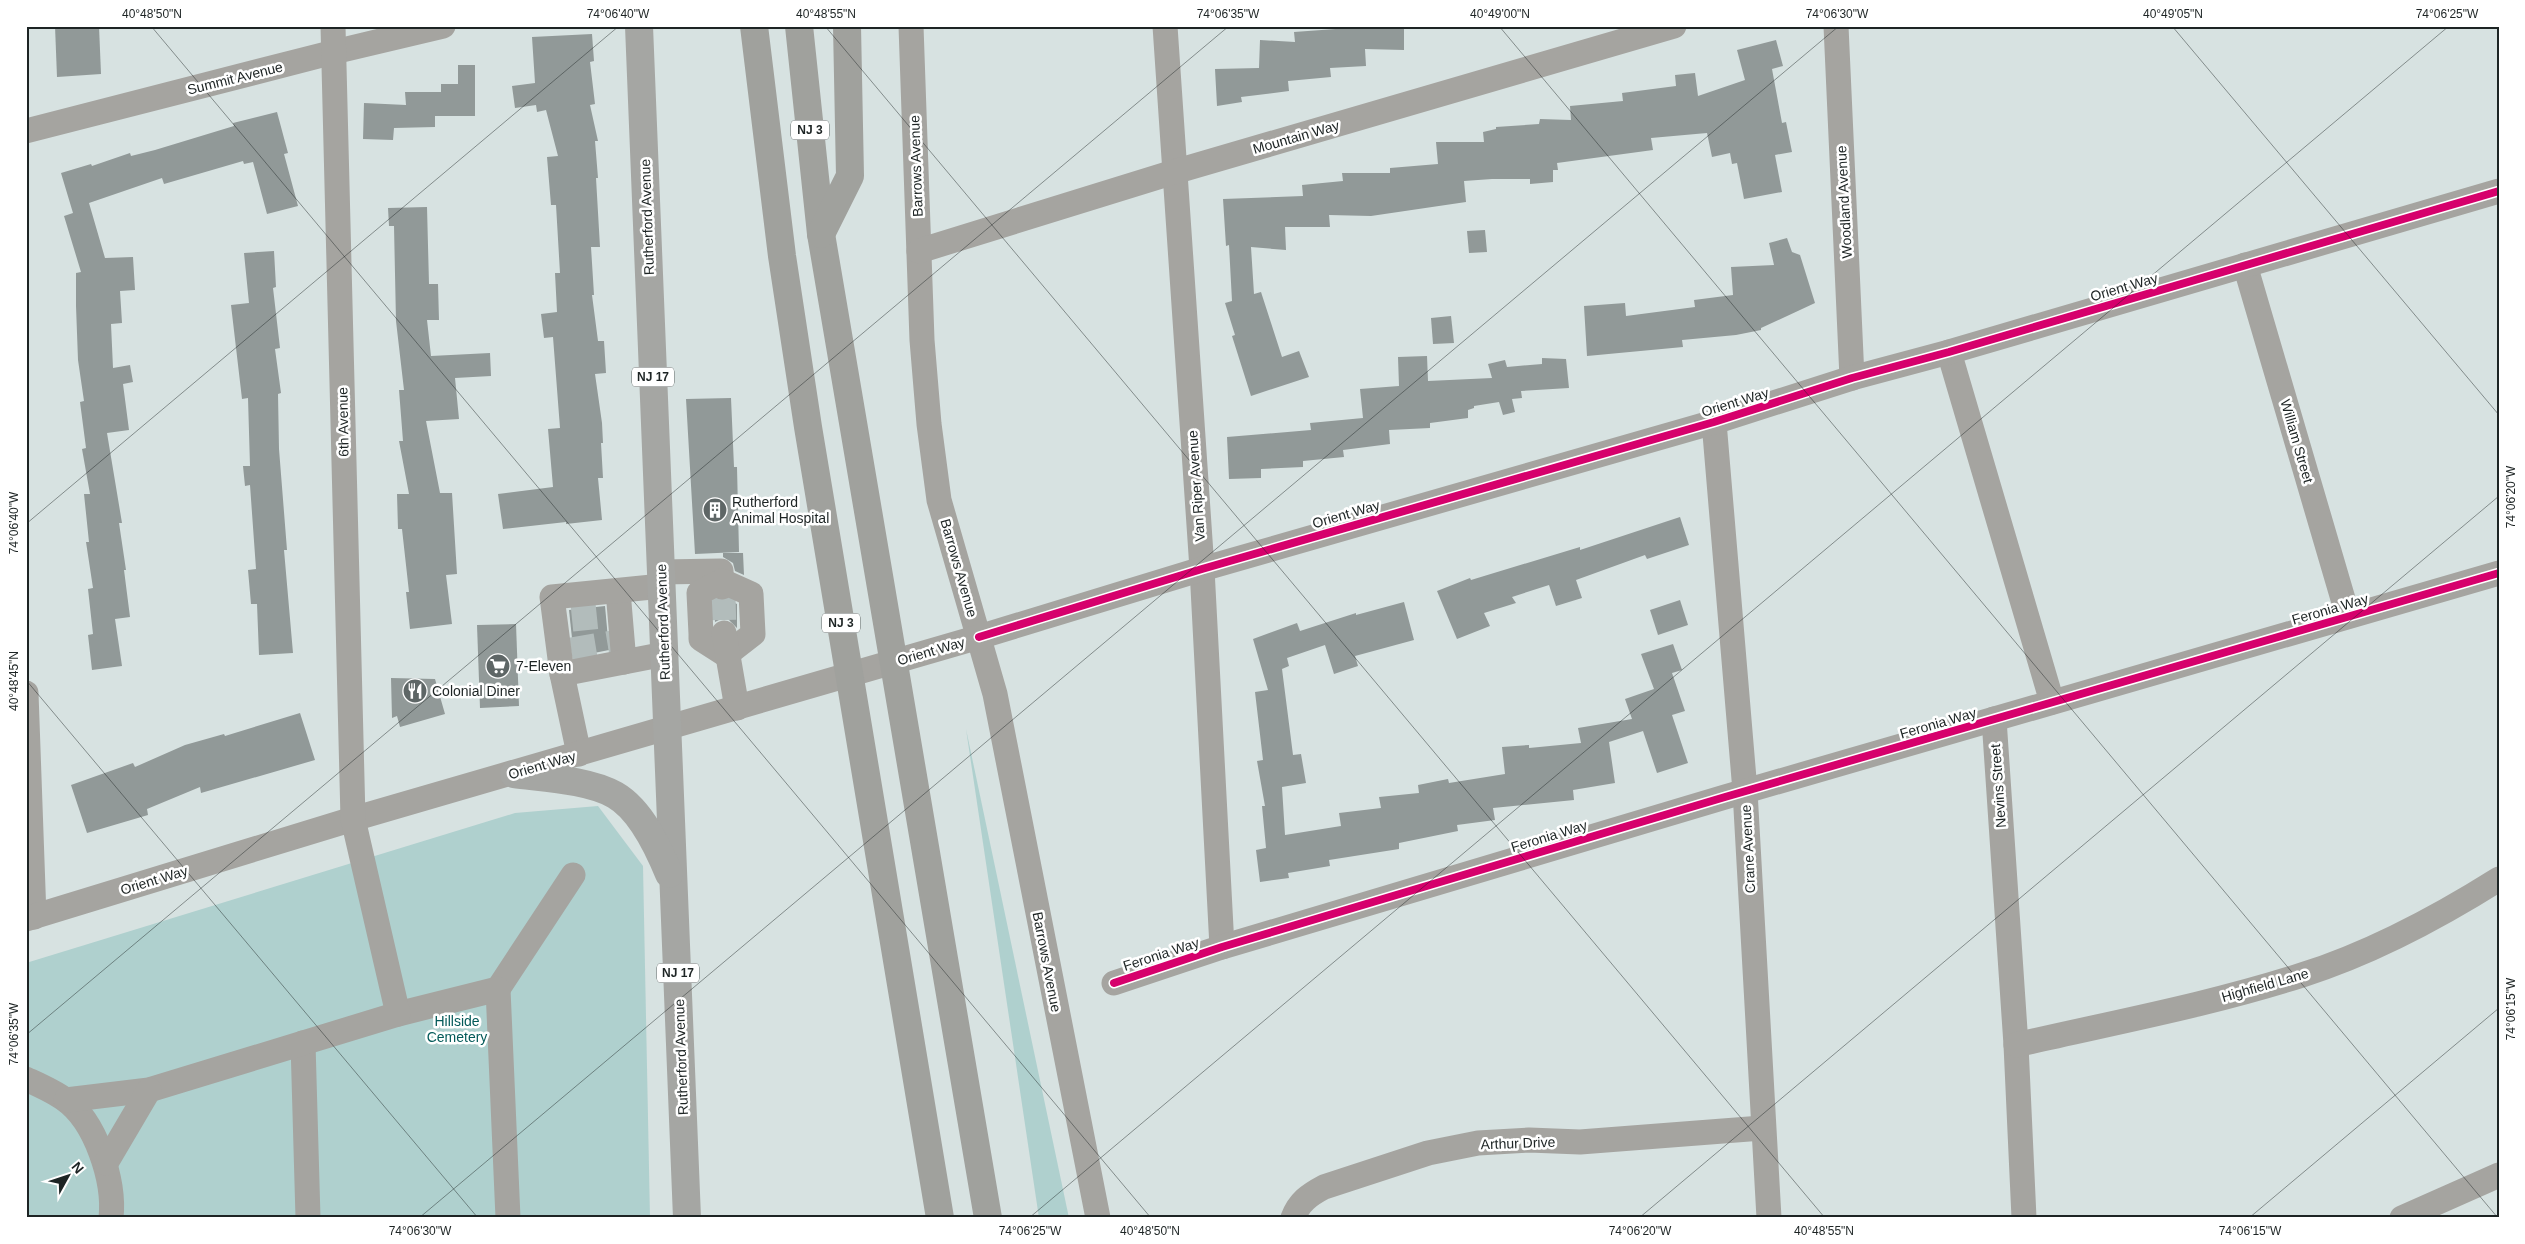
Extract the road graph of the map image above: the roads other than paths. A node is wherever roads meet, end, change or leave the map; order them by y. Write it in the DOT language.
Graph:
graph roads {
  1 [pos="333,26"];
  2 [pos="443,26"];
  3 [pos="639,26"];
  4 [pos="754,26"];
  5 [pos="799,26"];
  6 [pos="847,26"];
  7 [pos="911,26"];
  8 [pos="1165,26"];
  9 [pos="1674,26"];
  10 [pos="1836,26"];
  11 [pos="334,52"];
  12 [pos="26,131"];
  13 [pos="1174,172"];
  14 [pos="2499,191"];
  15 [pos="821,234"];
  16 [pos="919,251"];
  17 [pos="2245,265"];
  18 [pos="1949,352"];
  19 [pos="1852,378"];
  20 [pos="1714,422"];
  21 [pos="1202,568"];
  22 [pos="2499,573"];
  23 [pos="661,579"];
  24 [pos="722,588"];
  25 [pos="616,606"];
  26 [pos="2348,616"];
  27 [pos="979,637"];
  28 [pos="717,640"];
  29 [pos="664,645"];
  30 [pos="620,649"];
  31 [pos="564,659"];
  32 [pos="26,693"];
  33 [pos="2052,702"];
  34 [pos="737,708"];
  35 [pos="1994,719"];
  36 [pos="668,728"];
  37 [pos="579,754"];
  38 [pos="514,774"];
  39 [pos="1745,791"];
  40 [pos="353,819"];
  41 [pos="573,875"];
  42 [pos="2499,879"];
  43 [pos="674,887"];
  44 [pos="30,918"];
  45 [pos="1222,947"];
  46 [pos="1114,983"];
  47 [pos="498,989"];
  48 [pos="398,1014"];
  49 [pos="303,1043"];
  50 [pos="2016,1045"];
  51 [pos="26,1079"];
  52 [pos="149,1090"];
  53 [pos="66,1100"];
  54 [pos="1762,1128"];
  55 [pos="106,1164"];
  56 [pos="2499,1174"];
  57 [pos="110,1218"];
  58 [pos="308,1218"];
  59 [pos="508,1218"];
  60 [pos="687,1218"];
  61 [pos="940,1218"];
  62 [pos="988,1218"];
  63 [pos="1098,1218"];
  64 [pos="1293,1218"];
  65 [pos="1769,1218"];
  66 [pos="2024,1218"];
  67 [pos="2402,1218"];
  1 -- 11 [label="street, 6th Avenue"];
  2 -- 11 [label="street, Summit Avenue"];
  3 -- 23 [label="main road, Rutherford Avenue / NJ 17"];
  4 -- 61 [label="highway, NJ 3"];
  5 -- 15 [label="highway, NJ 3"];
  6 -- 15 [label="highway"];
  7 -- 16 [label="street, Barrows Avenue"];
  8 -- 13 [label="street, Van Riper Avenue"];
  9 -- 13 [label="street, Mountain Way"];
  10 -- 19 [label="street, Woodland Avenue"];
  11 -- 12 [label="street, Summit Avenue"];
  11 -- 40 [label="street, 6th Avenue"];
  13 -- 16 [label="street, Mountain Way"];
  13 -- 21 [label="street, Van Riper Avenue"];
  14 -- 17 [label="street, Orient Way"];
  15 -- 62 [label="highway, NJ 3"];
  16 -- 27 [label="street, Barrows Avenue"];
  17 -- 18 [label="street, Orient Way"];
  17 -- 26 [label="street, William Street"];
  18 -- 19 [label="street, Orient Way"];
  18 -- 33 [label="street"];
  19 -- 20 [label="street, Orient Way"];
  20 -- 21 [label="street, Orient Way"];
  20 -- 39 [label="street, Crane Avenue"];
  21 -- 27 [label="street, Orient Way"];
  21 -- 45 [label="street, Van Riper Avenue"];
  22 -- 26 [label="street, Feronia Way"];
  23 -- 24 [label="street"];
  23 -- 25 [label="street"];
  23 -- 29 [label="main road, Rutherford Avenue / NJ 17"];
  24 -- 28 [label="street"];
  24 -- 28 [label="street"];
  25 -- 30 [label="street"];
  25 -- 31 [label="street"];
  26 -- 33 [label="street, Feronia Way"];
  27 -- 34 [label="street, Orient Way"];
  27 -- 63 [label="street, Barrows Avenue"];
  28 -- 29 [label="street"];
  28 -- 34 [label="street"];
  29 -- 30 [label="street"];
  29 -- 36 [label="main road, Rutherford Avenue / NJ 17"];
  30 -- 31 [label="street"];
  31 -- 37 [label="street"];
  32 -- 44 [label="street"];
  33 -- 35 [label="street"];
  34 -- 36 [label="street, Orient Way"];
  35 -- 39 [label="street, Feronia Way"];
  35 -- 50 [label="street, Nevins Street"];
  36 -- 37 [label="street, Orient Way"];
  36 -- 43 [label="main road, Rutherford Avenue / NJ 17"];
  37 -- 38 [label="street, Orient Way"];
  38 -- 40 [label="street, Orient Way"];
  38 -- 43 [label="main road"];
  39 -- 45 [label="street, Feronia Way"];
  39 -- 54 [label="street, Crane Avenue"];
  40 -- 44 [label="street, Orient Way"];
  40 -- 48 [label="street, 6th Avenue"];
  41 -- 47 [label="street"];
  42 -- 50 [label="street, Highfield Lane"];
  43 -- 60 [label="main road, Rutherford Avenue / NJ 17"];
  45 -- 46 [label="street, Feronia Way"];
  47 -- 48 [label="street"];
  47 -- 59 [label="street"];
  48 -- 49 [label="street"];
  49 -- 52 [label="street"];
  49 -- 58 [label="street"];
  50 -- 66 [label="street, Nevins Street"];
  51 -- 53 [label="street"];
  52 -- 53 [label="street"];
  52 -- 55 [label="street"];
  53 -- 55 [label="street"];
  54 -- 64 [label="street, Arthur Drive"];
  54 -- 65 [label="street, Crane Avenue"];
  55 -- 57 [label="street"];
  56 -- 67 [label="street"];
}
